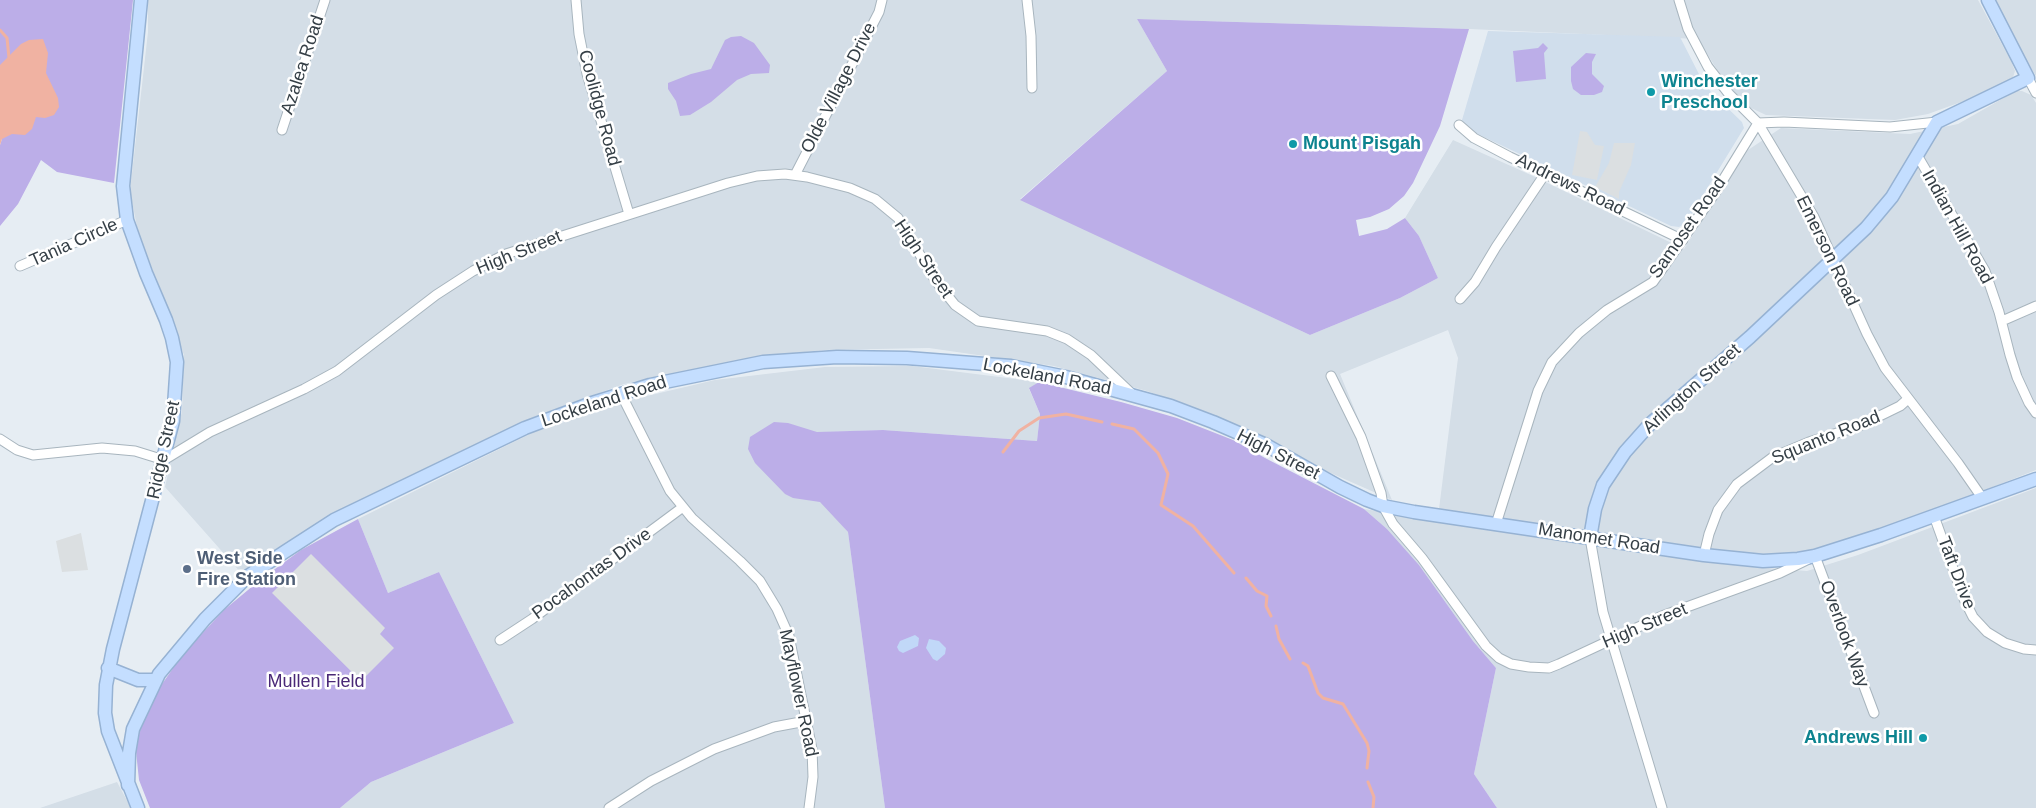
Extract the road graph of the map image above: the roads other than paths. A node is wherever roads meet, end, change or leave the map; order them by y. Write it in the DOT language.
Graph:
graph roads {
  1 [pos="141,0"];
  2 [pos="325,0"];
  3 [pos="576,0"];
  4 [pos="882,0"];
  5 [pos="1027,0"];
  6 [pos="1679,0"];
  7 [pos="1988,0"];
  8 [pos="2028,78"];
  9 [pos="1032,88"];
  10 [pos="2036,93"];
  11 [pos="1937,122"];
  12 [pos="1758,123"];
  13 [pos="1459,125"];
  14 [pos="282,130"];
  15 [pos="1917,155"];
  16 [pos="1545,174"];
  17 [pos="795,175"];
  18 [pos="629,214"];
  19 [pos="127,220"];
  20 [pos="1683,240"];
  21 [pos="1833,259"];
  22 [pos="20,266"];
  23 [pos="1460,299"];
  24 [pos="2036,306"];
  25 [pos="2002,321"];
  26 [pos="1331,376"];
  27 [pos="621,394"];
  28 [pos="1133,395"];
  29 [pos="1908,399"];
  30 [pos="2036,413"];
  31 [pos="0,438"];
  32 [pos="164,460"];
  33 [pos="2036,479"];
  34 [pos="1983,499"];
  35 [pos="1383,506"];
  36 [pos="683,507"];
  37 [pos="1934,516"];
  38 [pos="1496,524"];
  39 [pos="1590,538"];
  40 [pos="1704,555"];
  41 [pos="1815,556"];
  42 [pos="1612,639"];
  43 [pos="500,640"];
  44 [pos="2036,650"];
  45 [pos="108,668"];
  46 [pos="155,680"];
  47 [pos="1874,713"];
  48 [pos="806,721"];
  49 [pos="128,785"];
  50 [pos="138,808"];
  51 [pos="609,808"];
  52 [pos="809,808"];
  53 [pos="1662,808"];
  1 -- 19 [label="main road, Ridge Street"];
  2 -- 14 [label="street, Azalea Road"];
  3 -- 18 [label="street, Coolidge Road"];
  4 -- 17 [label="street, Olde Village Drive"];
  5 -- 9 [label="street"];
  6 -- 12 [label="street, Emerson Road"];
  7 -- 8 [label="main road"];
  8 -- 10 [label="street"];
  8 -- 11 [label="main road"];
  11 -- 12 [label="street"];
  11 -- 15 [label="main road, Arlington Street"];
  12 -- 20 [label="street, Samoset Road"];
  12 -- 21 [label="street, Emerson Road"];
  13 -- 16 [label="street, Andrews Road"];
  15 -- 21 [label="main road, Arlington Street"];
  15 -- 25 [label="street, Indian Hill Road"];
  16 -- 20 [label="street, Andrews Road"];
  16 -- 23 [label="street"];
  17 -- 18 [label="street, High Street"];
  17 -- 28 [label="street, High Street"];
  18 -- 32 [label="street, High Street"];
  19 -- 22 [label="street, Tania Circle"];
  19 -- 32 [label="main road, Ridge Street"];
  20 -- 38 [label="street, Samoset Road"];
  21 -- 29 [label="street, Emerson Road"];
  21 -- 39 [label="main road, Arlington Street"];
  24 -- 25 [label="street"];
  25 -- 30 [label="street, Indian Hill Road"];
  26 -- 35 [label="street"];
  27 -- 28 [label="main road, Lockeland Road"];
  27 -- 36 [label="street, Mayflower Road"];
  27 -- 46 [label="main road, Lockeland Road"];
  28 -- 35 [label="main road, High Street"];
  29 -- 34 [label="street, Emerson Road"];
  29 -- 40 [label="street, Squanto Road"];
  31 -- 32 [label="street"];
  32 -- 45 [label="main road, Ridge Street"];
  33 -- 34 [label="main road, High Street"];
  34 -- 37 [label="main road, High Street"];
  35 -- 38 [label="main road, Manomet Road"];
  35 -- 42 [label="street, High Street"];
  36 -- 43 [label="street, Pocahontas Drive"];
  36 -- 48 [label="street, Mayflower Road"];
  37 -- 41 [label="main road, High Street"];
  37 -- 44 [label="street, Taft Drive"];
  38 -- 39 [label="main road, Manomet Road"];
  39 -- 40 [label="main road, Manomet Road"];
  39 -- 42 [label="street, Arlington Street"];
  40 -- 41 [label="main road, Manomet Road"];
  41 -- 42 [label="street, High Street"];
  41 -- 47 [label="street, Overlook Way"];
  42 -- 53 [label="street, Arlington Street"];
  45 -- 46 [label="main road"];
  45 -- 49 [label="main road, Ridge Street"];
  46 -- 49 [label="main road, Lockeland Road"];
  48 -- 51 [label="street"];
  48 -- 52 [label="street, Mayflower Road"];
  49 -- 50 [label="main road, Ridge Street"];
}
